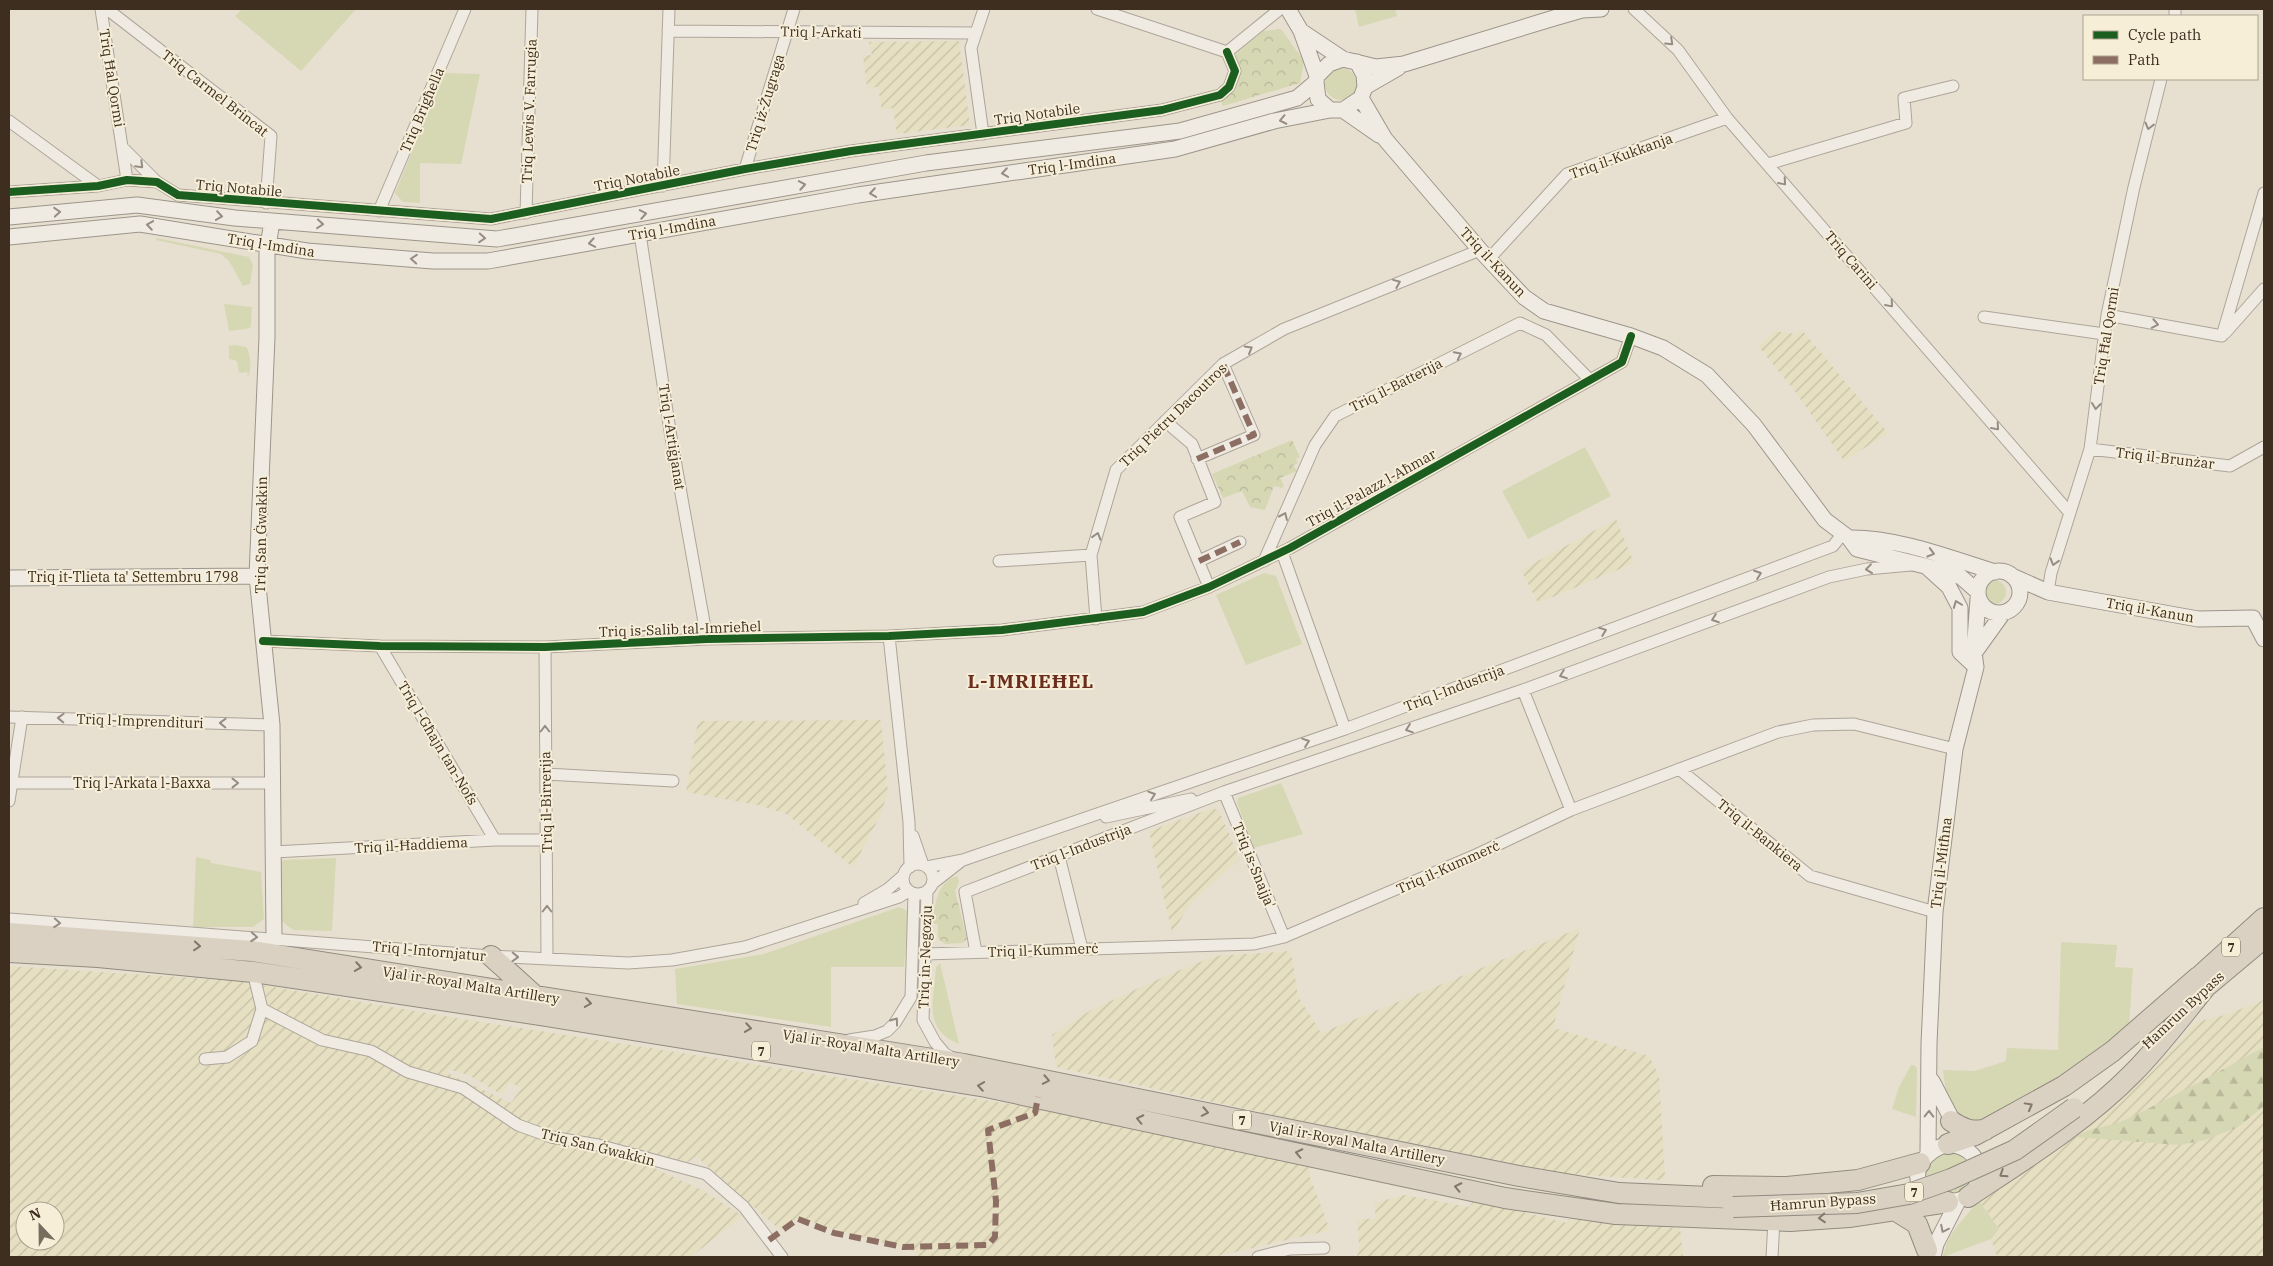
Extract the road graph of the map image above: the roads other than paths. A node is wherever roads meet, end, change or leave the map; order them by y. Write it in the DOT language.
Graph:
graph roads {
  1 [pos="101,9"];
  2 [pos="107,9"];
  3 [pos="465,9"];
  4 [pos="532,9"];
  5 [pos="669,9"];
  6 [pos="794,9"];
  7 [pos="984,9"];
  8 [pos="1097,9"];
  9 [pos="1280,9"];
  10 [pos="1288,9"];
  11 [pos="1601,9"];
  12 [pos="1634,9"];
  13 [pos="1551,13"];
  14 [pos="668,31"];
  15 [pos="786,31"];
  16 [pos="1301,31"];
  17 [pos="974,33"];
  18 [pos="1226,52"];
  19 [pos="1350,61"];
  20 [pos="1404,64"];
  21 [pos="1317,79"];
  22 [pos="2161,80"];
  23 [pos="1953,86"];
  24 [pos="1363,93"];
  25 [pos="1337,110"];
  26 [pos="1727,118"];
  27 [pos="9,121"];
  28 [pos="983,134"];
  29 [pos="1385,139"];
  30 [pos="123,148"];
  31 [pos="1768,164"];
  32 [pos="745,169"];
  33 [pos="127,180"];
  34 [pos="157,182"];
  35 [pos="98,186"];
  36 [pos="663,186"];
  37 [pos="9,192"];
  38 [pos="2264,193"];
  39 [pos="266,202"];
  40 [pos="379,211"];
  41 [pos="526,213"];
  42 [pos="9,217"];
  43 [pos="272,221"];
  44 [pos="640,234"];
  45 [pos="9,237"];
  46 [pos="267,245"];
  47 [pos="1484,255"];
  48 [pos="2264,289"];
  49 [pos="2107,315"];
  50 [pos="1984,317"];
  51 [pos="2104,334"];
  52 [pos="1631,336"];
  53 [pos="2222,336"];
  54 [pos="1222,364"];
  55 [pos="1590,380"];
  56 [pos="1165,421"];
  57 [pos="2264,448"];
  58 [pos="2090,449"];
  59 [pos="1197,458"];
  60 [pos="2069,512"];
  61 [pos="1846,536"];
  62 [pos="1240,542"];
  63 [pos="1282,552"];
  64 [pos="1091,556"];
  65 [pos="1264,560"];
  66 [pos="999,561"];
  67 [pos="1198,561"];
  68 [pos="1923,566"];
  69 [pos="1995,572"];
  70 [pos="257,576"];
  71 [pos="2012,576"];
  72 [pos="9,578"];
  73 [pos="1209,587"];
  74 [pos="2048,592"];
  75 [pos="1978,595"];
  76 [pos="2018,602"];
  77 [pos="2003,613"];
  78 [pos="2259,616"];
  79 [pos="1096,619"];
  80 [pos="889,636"];
  81 [pos="2264,638"];
  82 [pos="707,639"];
  83 [pos="264,641"];
  84 [pos="380,646"];
  85 [pos="545,647"];
  86 [pos="1970,657"];
  87 [pos="1523,690"];
  88 [pos="9,717"];
  89 [pos="22,717"];
  90 [pos="272,724"];
  91 [pos="1345,728"];
  92 [pos="1955,749"];
  93 [pos="1680,769"];
  94 [pos="546,774"];
  95 [pos="673,781"];
  96 [pos="11,783"];
  97 [pos="274,783"];
  98 [pos="1224,792"];
  99 [pos="9,800"];
  100 [pos="1571,810"];
  101 [pos="909,822"];
  102 [pos="1056,827"];
  103 [pos="495,840"];
  104 [pos="548,840"];
  105 [pos="274,852"];
  106 [pos="1060,856"];
  107 [pos="963,860"];
  108 [pos="925,866"];
  109 [pos="907,871"];
  110 [pos="930,887"];
  111 [pos="911,892"];
  112 [pos="1935,912"];
  113 [pos="843,916"];
  114 [pos="2264,918"];
  115 [pos="9,919"];
  116 [pos="9,933"];
  117 [pos="1284,937"];
  118 [pos="274,938"];
  119 [pos="2264,938"];
  120 [pos="1082,949"];
  121 [pos="9,952"];
  122 [pos="976,952"];
  123 [pos="925,954"];
  124 [pos="491,956"];
  125 [pos="548,958"];
  126 [pos="253,972"];
  127 [pos="2202,982"];
  128 [pos="534,995"];
  129 [pos="262,1009"];
  130 [pos="835,1042"];
  131 [pos="205,1059"];
  132 [pos="964,1064"];
  133 [pos="1930,1077"];
  134 [pos="1952,1120"];
  135 [pos="1987,1129"];
  136 [pos="1956,1142"];
  137 [pos="1922,1165"];
  138 [pos="1519,1176"];
  139 [pos="1505,1198"];
  140 [pos="1958,1200"];
  141 [pos="1733,1202"];
  142 [pos="1922,1205"];
  143 [pos="1896,1211"];
  144 [pos="1774,1220"];
  145 [pos="1324,1248"];
  146 [pos="1291,1253"];
  147 [pos="1930,1255"];
  148 [pos="782,1257"];
  149 [pos="1258,1257"];
  150 [pos="1772,1257"];
  1 -- 30 [label="street, Triq Ħal Qormi"];
  2 -- 39 [label="street, Triq Carmel Brincat"];
  3 -- 40 [label="street, Triq Brigħella"];
  4 -- 41 [label="street, Triq Lewis V. Farrugia"];
  5 -- 14 [label="street"];
  6 -- 15 [label="street, Triq iż-Żugraga"];
  7 -- 17 [label="street"];
  8 -- 18 [label="street"];
  9 -- 18 [label="street"];
  10 -- 16 [label="main road"];
  11 -- 13 [label="main road"];
  12 -- 26 [label="street, Triq Carini, one-way"];
  13 -- 20 [label="main road"];
  14 -- 15 [label="street, Triq l-Arkati"];
  14 -- 36 [label="street"];
  15 -- 17 [label="street, Triq l-Arkati"];
  15 -- 32 [label="street, Triq iż-Żugraga"];
  16 -- 19 [label="main road"];
  16 -- 21 [label="main road"];
  17 -- 28 [label="street"];
  18 -- 28 [label="street, Triq Notabile"];
  19 -- 20 [label="main road"];
  19 -- 21 [label="main road"];
  19 -- 24 [label="main road"];
  20 -- 24 [label="main road"];
  21 -- 25 [label="main road"];
  43 -- 21 [label="main road, Triq l-Imdina, one-way"];
  22 -- 49 [label="street, Triq Ħal Qormi, one-way"];
  23 -- 31 [label="street"];
  24 -- 25 [label="main road"];
  24 -- 29 [label="main road, Triq il-Kanun"];
  25 -- 29 [label="main road, Triq il-Kanun"];
  25 -- 44 [label="main road, Triq l-Imdina, one-way"];
  26 -- 31 [label="street, Triq Carini"];
  26 -- 47 [label="street, Triq il-Kukkanja"];
  27 -- 35 [label="street"];
  28 -- 32 [label="street, Triq Notabile"];
  29 -- 47 [label="main road, Triq il-Kanun"];
  30 -- 33 [label="street, Triq Ħal Qormi"];
  30 -- 34 [label="street, one-way"];
  31 -- 60 [label="street, Triq Carini, one-way"];
  32 -- 36 [label="street, Triq Notabile"];
  33 -- 34 [label="street, Triq Notabile"];
  33 -- 35 [label="street, Triq Notabile"];
  34 -- 39 [label="street, Triq Notabile"];
  35 -- 37 [label="street, Triq Notabile"];
  36 -- 41 [label="street, Triq Notabile"];
  38 -- 53 [label="street"];
  39 -- 40 [label="street, Triq Notabile"];
  40 -- 41 [label="street, Triq Notabile"];
  42 -- 43 [label="main road, Triq l-Imdina, one-way"];
  43 -- 46 [label="main road, Triq San Ġwakkin"];
  44 -- 46 [label="main road, Triq l-Imdina, one-way"];
  44 -- 82 [label="street, Triq l-Artiġjanat"];
  46 -- 45 [label="main road, Triq l-Imdina, one-way"];
  46 -- 70 [label="main road, Triq San Ġwakkin"];
  47 -- 52 [label="main road, Triq il-Kanun"];
  54 -- 47 [label="street, Triq Pietru Dacoutros, one-way"];
  48 -- 53 [label="street"];
  49 -- 51 [label="street, Triq Ħal Qormi"];
  49 -- 53 [label="street, one-way"];
  50 -- 51 [label="street"];
  51 -- 58 [label="street, Triq Ħal Qormi, one-way"];
  52 -- 55 [label="street, Triq il-Palazz l-Aħmar"];
  52 -- 61 [label="main road, Triq il-Kanun"];
  54 -- 56 [label="street, Triq Pietru Dacoutros"];
  54 -- 59 [label="street"];
  55 -- 63 [label="street, Triq il-Palazz l-Aħmar"];
  65 -- 55 [label="street, Triq il-Batterija, one-way"];
  56 -- 59 [label="street"];
  64 -- 56 [label="street, Triq Pietru Dacoutros, one-way"];
  57 -- 58 [label="street, Triq il-Brunżar"];
  58 -- 60 [label="street, Triq Ħal Qormi"];
  59 -- 67 [label="street"];
  60 -- 74 [label="street, Triq Ħal Qormi, one-way"];
  61 -- 68 [label="main road, Triq il-Kanun"];
  61 -- 69 [label="main road, one-way"];
  91 -- 61 [label="street, Triq l-Industrija, one-way"];
  62 -- 67 [label="street"];
  63 -- 65 [label="street, Triq il-Palazz l-Aħmar"];
  63 -- 91 [label="street"];
  64 -- 66 [label="street"];
  64 -- 79 [label="street, Triq Pietru Dacoutros"];
  65 -- 73 [label="street, Triq il-Palazz l-Aħmar"];
  67 -- 73 [label="street"];
  68 -- 75 [label="main road, Triq il-Kanun"];
  86 -- 68 [label="main road, one-way"];
  68 -- 87 [label="street, Triq l-Industrija, one-way"];
  69 -- 71 [label="main road"];
  69 -- 75 [label="main road"];
  70 -- 72 [label="main road, Triq it-Tlieta ta' Settembru 1798"];
  70 -- 83 [label="main road, Triq San Ġwakkin"];
  71 -- 74 [label="main road, Triq il-Kanun"];
  71 -- 76 [label="main road"];
  73 -- 79 [label="street, Triq il-Palazz l-Aħmar"];
  74 -- 76 [label="main road, Triq il-Kanun"];
  74 -- 78 [label="main road, Triq il-Kanun"];
  75 -- 77 [label="main road"];
  75 -- 86 [label="main road, Triq il-Mitħna"];
  76 -- 77 [label="main road"];
  77 -- 86 [label="main road, Triq il-Mitħna"];
  78 -- 81 [label="main road, Triq il-Kanun"];
  79 -- 80 [label="street, Triq is-Salib tal-Imrieħel"];
  80 -- 82 [label="street, Triq is-Salib tal-Imrieħel"];
  80 -- 101 [label="street"];
  82 -- 85 [label="street, Triq is-Salib tal-Imrieħel"];
  83 -- 84 [label="street, Triq is-Salib tal-Imrieħel"];
  83 -- 90 [label="main road, Triq San Ġwakkin"];
  84 -- 85 [label="street, Triq is-Salib tal-Imrieħel"];
  84 -- 103 [label="street, Triq l-Għajn tan-Nofs"];
  94 -- 85 [label="street, Triq il-Birrerija, one-way"];
  86 -- 92 [label="main road, Triq il-Mitħna"];
  87 -- 98 [label="street, Triq l-Industrija, one-way"];
  87 -- 100 [label="street"];
  88 -- 89 [label="street, Triq l-Imprendituri"];
  90 -- 89 [label="street, Triq l-Imprendituri, one-way"];
  89 -- 96 [label="street"];
  90 -- 97 [label="main road, Triq San Ġwakkin"];
  102 -- 91 [label="street, Triq l-Industrija, one-way"];
  92 -- 93 [label="street, Triq il-Kummerċ"];
  92 -- 112 [label="main road, Triq il-Mitħna"];
  93 -- 100 [label="street, Triq il-Kummerċ"];
  93 -- 112 [label="street, Triq il-Bankiera"];
  94 -- 95 [label="street"];
  94 -- 104 [label="street, Triq il-Birrerija"];
  96 -- 97 [label="street, Triq l-Arkata l-Baxxa, one-way"];
  96 -- 99 [label="street"];
  97 -- 105 [label="main road, Triq San Ġwakkin"];
  98 -- 102 [label="street, Triq l-Industrija"];
  98 -- 106 [label="street, Triq l-Industrija"];
  98 -- 117 [label="street, Triq is-Snajja'"];
  100 -- 117 [label="street, Triq il-Kummerċ"];
  101 -- 108 [label="street"];
  101 -- 109 [label="street"];
  102 -- 107 [label="street, Triq l-Industrija"];
  103 -- 104 [label="street, Triq il-Ħaddiema"];
  103 -- 105 [label="street, Triq il-Ħaddiema"];
  125 -- 104 [label="street, Triq il-Birrerija, one-way"];
  105 -- 118 [label="main road, Triq San Ġwakkin"];
  106 -- 120 [label="street"];
  106 -- 122 [label="street, Triq l-Industrija"];
  107 -- 108 [label="street, Triq l-Industrija"];
  107 -- 110 [label="street, Triq l-Industrija"];
  108 -- 109 [label="street"];
  108 -- 110 [label="street"];
  109 -- 111 [label="street"];
  109 -- 113 [label="street, Triq l-Intornjatur"];
  110 -- 111 [label="street"];
  110 -- 123 [label="street, Triq in-Negozju"];
  111 -- 113 [label="street, Triq l-Intornjatur"];
  130 -- 111 [label="street, Triq in-Negozju, one-way"];
  112 -- 133 [label="main road, Triq il-Mitħna"];
  113 -- 125 [label="street, Triq l-Intornjatur"];
  114 -- 127 [label="highway, Ħamrun Bypass / 7"];
  115 -- 118 [label="street, Triq l-Intornjatur, one-way"];
  116 -- 128 [label="highway, Vjal ir-Royal Malta Artillery / 7, one-way"];
  117 -- 120 [label="street, Triq il-Kummerċ"];
  118 -- 124 [label="street, Triq l-Intornjatur"];
  119 -- 127 [label="highway, Ħamrun Bypass / 7"];
  120 -- 122 [label="street, Triq il-Kummerċ"];
  121 -- 126 [label="highway, Vjal ir-Royal Malta Artillery / 7"];
  122 -- 123 [label="street, Triq il-Kummerċ"];
  123 -- 132 [label="street, Triq in-Negozju"];
  124 -- 125 [label="street, Triq l-Intornjatur, one-way"];
  124 -- 128 [label="highway"];
  126 -- 129 [label="street"];
  139 -- 126 [label="highway, Vjal ir-Royal Malta Artillery / 7, one-way"];
  135 -- 127 [label="highway, one-way"];
  127 -- 140 [label="highway, one-way"];
  127 -- 141 [label="highway, Ħamrun Bypass / 7"];
  128 -- 130 [label="highway, Vjal ir-Royal Malta Artillery / 7, one-way"];
  129 -- 131 [label="street"];
  129 -- 148 [label="street, Triq San Ġwakkin"];
  130 -- 132 [label="highway, Vjal ir-Royal Malta Artillery / 7"];
  132 -- 138 [label="highway, Vjal ir-Royal Malta Artillery / 7, one-way"];
  133 -- 134 [label="main road, Triq il-Mitħna"];
  137 -- 133 [label="main road, Triq il-Mitħna, one-way"];
  134 -- 135 [label="highway"];
  134 -- 136 [label="main road, Triq il-Mitħna"];
  135 -- 136 [label="highway"];
  136 -- 137 [label="main road"];
  136 -- 140 [label="main road, Triq il-Mitħna"];
  137 -- 138 [label="highway"];
  137 -- 140 [label="main road"];
  137 -- 142 [label="main road, Triq il-Mitħna"];
  138 -- 141 [label="highway, Ħamrun Bypass / 7"];
  139 -- 141 [label="highway, Ħamrun Bypass / 7"];
  139 -- 144 [label="highway"];
  140 -- 142 [label="highway"];
  140 -- 147 [label="main road, one-way"];
  142 -- 143 [label="highway"];
  142 -- 147 [label="main road, Triq il-Mitħna"];
  143 -- 144 [label="highway, one-way"];
  143 -- 147 [label="highway"];
  144 -- 150 [label="street"];
  145 -- 146 [label="street"];
  146 -- 149 [label="street"];
}
